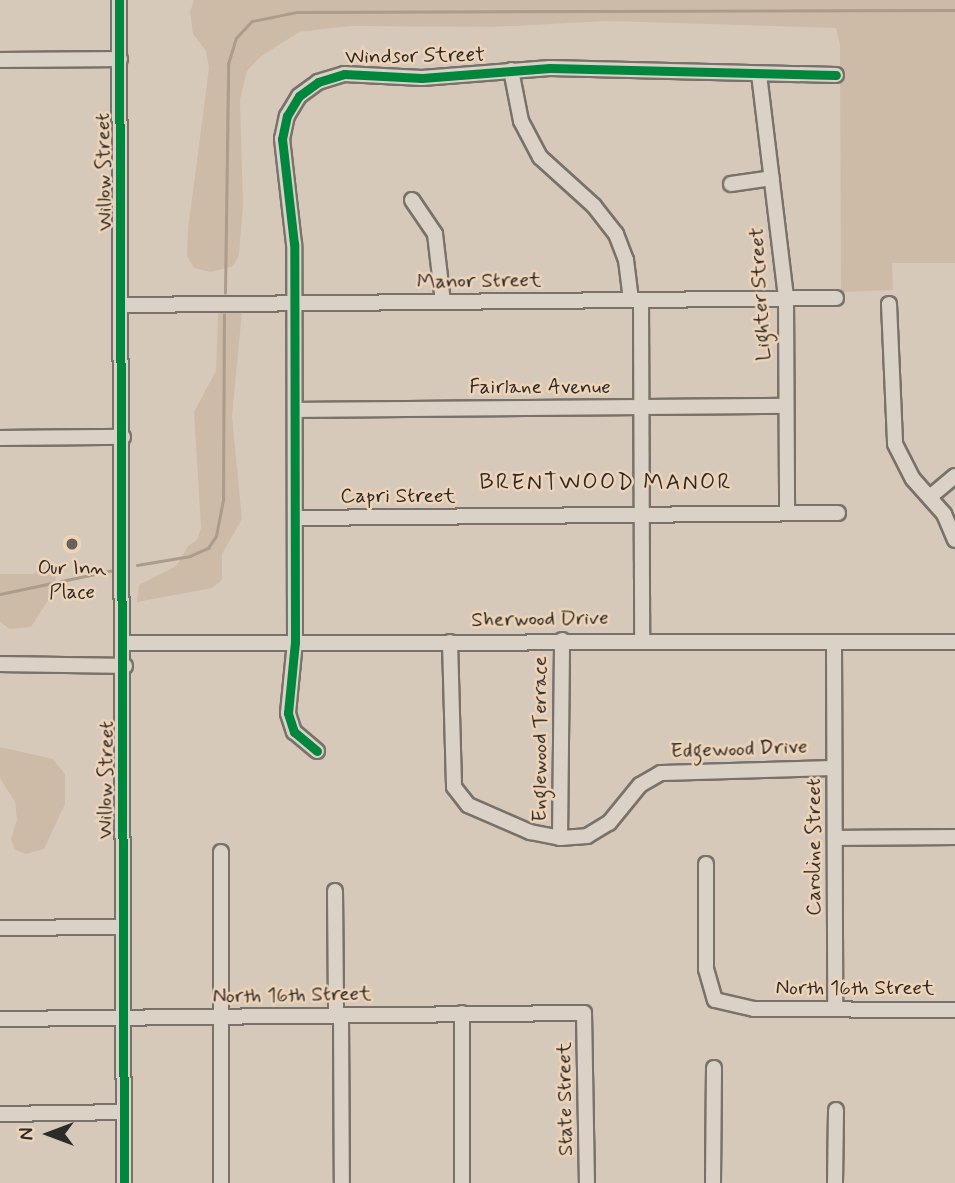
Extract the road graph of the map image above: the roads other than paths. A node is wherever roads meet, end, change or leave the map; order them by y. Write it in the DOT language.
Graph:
graph roads {
  1 [pos="119,0"];
  2 [pos="120,59"];
  3 [pos="0,60"];
  4 [pos="511,71"];
  5 [pos="759,74"];
  6 [pos="836,75"];
  7 [pos="772,178"];
  8 [pos="731,184"];
  9 [pos="412,200"];
  10 [pos="786,298"];
  11 [pos="836,298"];
  12 [pos="636,300"];
  13 [pos="443,302"];
  14 [pos="294,304"];
  15 [pos="889,304"];
  16 [pos="124,305"];
  17 [pos="786,406"];
  18 [pos="642,407"];
  19 [pos="295,410"];
  20 [pos="0,438"];
  21 [pos="123,438"];
  22 [pos="955,476"];
  23 [pos="931,496"];
  24 [pos="787,512"];
  25 [pos="838,513"];
  26 [pos="641,516"];
  27 [pos="295,518"];
  28 [pos="955,540"];
  29 [pos="642,639"];
  30 [pos="562,640"];
  31 [pos="295,642"];
  32 [pos="450,642"];
  33 [pos="955,642"];
  34 [pos="125,643"];
  35 [pos="834,643"];
  36 [pos="0,664"];
  37 [pos="125,666"];
  38 [pos="317,751"];
  39 [pos="834,768"];
  40 [pos="560,838"];
  41 [pos="835,838"];
  42 [pos="955,838"];
  43 [pos="221,852"];
  44 [pos="706,864"];
  45 [pos="335,891"];
  46 [pos="122,927"];
  47 [pos="0,928"];
  48 [pos="835,1009"];
  49 [pos="955,1010"];
  50 [pos="462,1013"];
  51 [pos="584,1013"];
  52 [pos="339,1016"];
  53 [pos="220,1017"];
  54 [pos="122,1018"];
  55 [pos="0,1019"];
  56 [pos="714,1068"];
  57 [pos="836,1110"];
  58 [pos="123,1112"];
  59 [pos="0,1114"];
  60 [pos="124,1183"];
  61 [pos="221,1183"];
  62 [pos="342,1183"];
  63 [pos="462,1183"];
  64 [pos="587,1183"];
  65 [pos="713,1183"];
  66 [pos="835,1183"];
  1 -- 2 [label="street, Willow Street"];
  2 -- 3 [label="street"];
  2 -- 16 [label="street, Willow Street"];
  4 -- 5 [label="street, Windsor Street"];
  4 -- 12 [label="street"];
  4 -- 14 [label="street, Windsor Street"];
  5 -- 6 [label="street, Windsor Street"];
  5 -- 7 [label="street, Lighter Street"];
  7 -- 8 [label="street"];
  7 -- 10 [label="street, Lighter Street"];
  9 -- 13 [label="street"];
  10 -- 11 [label="street, Manor Street"];
  10 -- 12 [label="street, Manor Street"];
  10 -- 17 [label="street, Lighter Street"];
  12 -- 13 [label="street, Manor Street"];
  12 -- 18 [label="street"];
  13 -- 14 [label="street, Manor Street"];
  14 -- 16 [label="street, Manor Street"];
  14 -- 19 [label="street, Windsor Street"];
  15 -- 23 [label="street"];
  16 -- 21 [label="street, Willow Street"];
  17 -- 18 [label="street, Fairlane Avenue"];
  17 -- 24 [label="street, Lighter Street"];
  18 -- 19 [label="street, Fairlane Avenue"];
  18 -- 26 [label="street"];
  19 -- 27 [label="street, Windsor Street"];
  20 -- 21 [label="street"];
  21 -- 34 [label="street, Willow Street"];
  22 -- 23 [label="street"];
  23 -- 28 [label="street"];
  24 -- 25 [label="street, Capri Street"];
  24 -- 26 [label="street, Capri Street"];
  26 -- 27 [label="street, Capri Street"];
  26 -- 29 [label="street"];
  27 -- 31 [label="street, Windsor Street"];
  29 -- 30 [label="street, Sherwood Drive"];
  29 -- 35 [label="street, Sherwood Drive"];
  30 -- 32 [label="street, Sherwood Drive"];
  30 -- 40 [label="street, Englewood Terrace"];
  31 -- 32 [label="street, Sherwood Drive"];
  31 -- 34 [label="street, Sherwood Drive"];
  31 -- 38 [label="street, Windsor Street"];
  32 -- 40 [label="street, Edgewood Drive"];
  33 -- 35 [label="street, Sherwood Drive"];
  34 -- 37 [label="street, Willow Street"];
  35 -- 39 [label="street, Caroline Street"];
  36 -- 37 [label="street"];
  37 -- 46 [label="street, Willow Street"];
  39 -- 40 [label="street, Edgewood Drive"];
  39 -- 41 [label="street, Caroline Street"];
  41 -- 42 [label="street"];
  41 -- 48 [label="street, Caroline Street"];
  43 -- 53 [label="street"];
  44 -- 48 [label="street, North 16th Street"];
  45 -- 52 [label="street"];
  46 -- 47 [label="street"];
  46 -- 54 [label="street, Willow Street"];
  48 -- 49 [label="street, North 16th Street"];
  50 -- 51 [label="street, North 16th Street"];
  50 -- 52 [label="street, North 16th Street"];
  50 -- 63 [label="street"];
  51 -- 64 [label="street, State Street"];
  52 -- 53 [label="street, North 16th Street"];
  52 -- 62 [label="street"];
  53 -- 54 [label="street, North 16th Street"];
  53 -- 61 [label="street"];
  54 -- 55 [label="street, North 16th Street"];
  54 -- 58 [label="street, Willow Street"];
  56 -- 65 [label="street"];
  57 -- 66 [label="street"];
  58 -- 59 [label="street"];
  58 -- 60 [label="street, Willow Street"];
}
